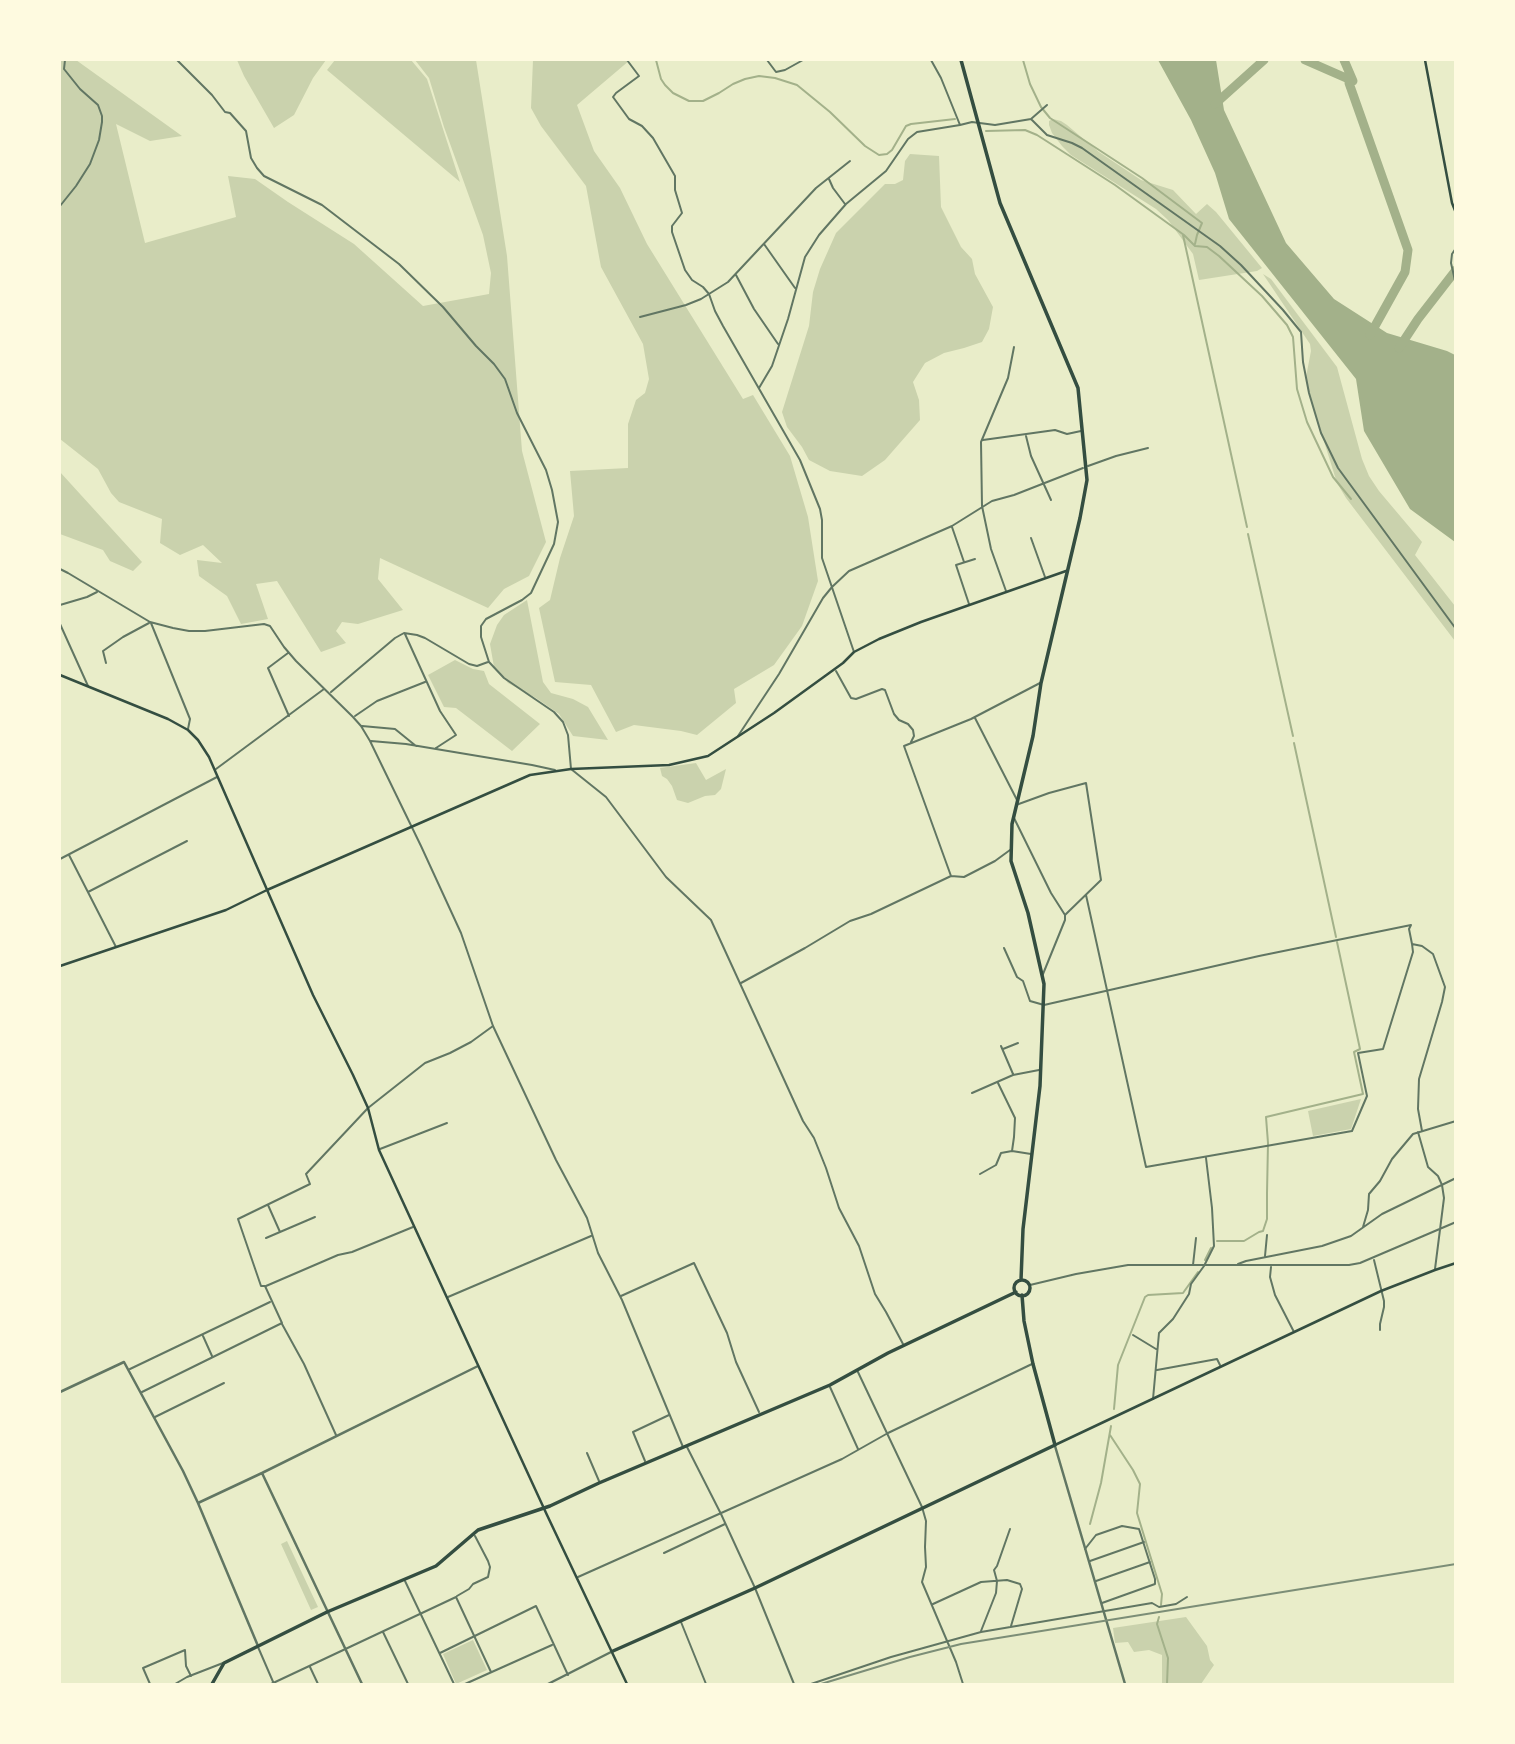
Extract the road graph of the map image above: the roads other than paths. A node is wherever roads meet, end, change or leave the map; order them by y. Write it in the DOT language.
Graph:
graph roads {
  1 [pos="65,60"];
  2 [pos="177,60"];
  3 [pos="626,60"];
  4 [pos="767,60"];
  5 [pos="803,60"];
  6 [pos="931,60"];
  7 [pos="961,60"];
  8 [pos="1424,60"];
  9 [pos="1047,106"];
  10 [pos="1031,119"];
  11 [pos="978,123"];
  12 [pos="960,124"];
  13 [pos="850,161"];
  14 [pos="828,177"];
  15 [pos="846,204"];
  16 [pos="60,206"];
  17 [pos="1455,212"];
  18 [pos="764,243"];
  19 [pos="1455,248"];
  20 [pos="736,275"];
  21 [pos="1455,285"];
  22 [pos="796,289"];
  23 [pos="709,294"];
  24 [pos="640,317"];
  25 [pos="778,345"];
  26 [pos="1014,347"];
  27 [pos="759,389"];
  28 [pos="1082,431"];
  29 [pos="1026,435"];
  30 [pos="982,440"];
  31 [pos="1148,448"];
  32 [pos="1086,467"];
  33 [pos="1043,484"];
  34 [pos="1051,500"];
  35 [pos="982,506"];
  36 [pos="952,526"];
  37 [pos="1031,537"];
  38 [pos="975,559"];
  39 [pos="964,562"];
  40 [pos="60,569"];
  41 [pos="1066,570"];
  42 [pos="1045,578"];
  43 [pos="832,587"];
  44 [pos="98,591"];
  45 [pos="1006,592"];
  46 [pos="60,605"];
  47 [pos="969,605"];
  48 [pos="150,622"];
  49 [pos="60,624"];
  50 [pos="1455,629"];
  51 [pos="404,633"];
  52 [pos="289,652"];
  53 [pos="854,652"];
  54 [pos="489,662"];
  55 [pos="106,663"];
  56 [pos="835,669"];
  57 [pos="60,675"];
  58 [pos="426,682"];
  59 [pos="1041,683"];
  60 [pos="89,687"];
  61 [pos="324,689"];
  62 [pos="330,693"];
  63 [pos="289,716"];
  64 [pos="353,717"];
  65 [pos="975,717"];
  66 [pos="360,726"];
  67 [pos="188,730"];
  68 [pos="735,740"];
  69 [pos="370,741"];
  70 [pos="911,743"];
  71 [pos="416,746"];
  72 [pos="434,749"];
  73 [pos="216,769"];
  74 [pos="571,769"];
  75 [pos="559,771"];
  76 [pos="218,777"];
  77 [pos="1017,800"];
  78 [pos="1016,806"];
  79 [pos="1013,817"];
  80 [pos="411,826"];
  81 [pos="187,841"];
  82 [pos="1011,850"];
  83 [pos="69,854"];
  84 [pos="60,859"];
  85 [pos="951,876"];
  86 [pos="267,890"];
  87 [pos="88,892"];
  88 [pos="1086,895"];
  89 [pos="1065,915"];
  90 [pos="1412,944"];
  91 [pos="116,947"];
  92 [pos="1004,948"];
  93 [pos="60,966"];
  94 [pos="1043,975"];
  95 [pos="740,983"];
  96 [pos="1107,990"];
  97 [pos="1044,1005"];
  98 [pos="493,1026"];
  99 [pos="1018,1043"];
  100 [pos="1041,1070"];
  101 [pos="1013,1075"];
  102 [pos="998,1082"];
  103 [pos="972,1093"];
  104 [pos="368,1108"];
  105 [pos="1455,1121"];
  106 [pos="447,1123"];
  107 [pos="1420,1131"];
  108 [pos="379,1150"];
  109 [pos="1012,1151"];
  110 [pos="1032,1155"];
  111 [pos="1206,1157"];
  112 [pos="980,1174"];
  113 [pos="1455,1178"];
  114 [pos="1442,1185"];
  115 [pos="267,1204"];
  116 [pos="315,1217"];
  117 [pos="1455,1222"];
  118 [pos="415,1227"];
  119 [pos="1362,1228"];
  120 [pos="1441,1228"];
  121 [pos="280,1232"];
  122 [pos="1267,1235"];
  123 [pos="592,1236"];
  124 [pos="266,1238"];
  125 [pos="1196,1238"];
  126 [pos="1265,1257"];
  127 [pos="1373,1258"];
  128 [pos="1455,1263"];
  129 [pos="1236,1265"];
  130 [pos="1271,1265"];
  131 [pos="1193,1266"];
  132 [pos="1204,1266"];
  133 [pos="1435,1270"];
  134 [pos="1021,1280"];
  135 [pos="1030,1285"];
  136 [pos="265,1286"];
  137 [pos="1381,1291"];
  138 [pos="1016,1292"];
  139 [pos="620,1296"];
  140 [pos="1022,1296"];
  141 [pos="446,1297"];
  142 [pos="271,1301"];
  143 [pos="282,1323"];
  144 [pos="1380,1330"];
  145 [pos="1294,1332"];
  146 [pos="202,1334"];
  147 [pos="1133,1335"];
  148 [pos="904,1345"];
  149 [pos="1157,1350"];
  150 [pos="213,1357"];
  151 [pos="1033,1364"];
  152 [pos="478,1366"];
  153 [pos="1220,1367"];
  154 [pos="129,1369"];
  155 [pos="857,1370"];
  156 [pos="1156,1370"];
  157 [pos="224,1383"];
  158 [pos="830,1385"];
  159 [pos="60,1392"];
  160 [pos="141,1392"];
  161 [pos="1153,1398"];
  162 [pos="670,1415"];
  163 [pos="760,1415"];
  164 [pos="154,1417"];
  165 [pos="888,1433"];
  166 [pos="336,1435"];
  167 [pos="1055,1445"];
  168 [pos="685,1446"];
  169 [pos="858,1450"];
  170 [pos="587,1453"];
  171 [pos="647,1464"];
  172 [pos="262,1473"];
  173 [pos="599,1483"];
  174 [pos="198,1503"];
  175 [pos="922,1507"];
  176 [pos="544,1508"];
  177 [pos="721,1514"];
  178 [pos="726,1524"];
  179 [pos="1010,1529"];
  180 [pos="473,1534"];
  181 [pos="1144,1542"];
  182 [pos="1086,1549"];
  183 [pos="664,1553"];
  184 [pos="1089,1561"];
  185 [pos="1150,1562"];
  186 [pos="577,1578"];
  187 [pos="404,1580"];
  188 [pos="997,1581"];
  189 [pos="1095,1582"];
  190 [pos="754,1588"];
  191 [pos="456,1597"];
  192 [pos="1187,1597"];
  193 [pos="1101,1603"];
  194 [pos="932,1605"];
  195 [pos="327,1612"];
  196 [pos="1104,1612"];
  197 [pos="420,1614"];
  198 [pos="681,1621"];
  199 [pos="1010,1627"];
  200 [pos="383,1631"];
  201 [pos="981,1632"];
  202 [pos="475,1636"];
  203 [pos="947,1641"];
  204 [pos="552,1645"];
  205 [pos="258,1646"];
  206 [pos="346,1650"];
  207 [pos="613,1651"];
  208 [pos="440,1653"];
  209 [pos="224,1662"];
  210 [pos="310,1666"];
  211 [pos="491,1672"];
  212 [pos="568,1675"];
  213 [pos="191,1676"];
  214 [pos="558,1682"];
  215 [pos="273,1684"];
  216 [pos="150,1685"];
  217 [pos="175,1685"];
  218 [pos="212,1685"];
  219 [pos="318,1685"];
  220 [pos="362,1685"];
  221 [pos="408,1685"];
  222 [pos="454,1685"];
  223 [pos="465,1685"];
  224 [pos="548,1685"];
  225 [pos="627,1685"];
  226 [pos="706,1685"];
  227 [pos="794,1685"];
  228 [pos="811,1685"];
  229 [pos="962,1685"];
  230 [pos="1125,1685"];
  1 -- 16 [label="street"];
  2 -- 54 [label="street"];
  3 -- 23 [label="street"];
  4 -- 5 [label="street"];
  6 -- 12 [label="street"];
  7 -- 11 [label="main road"];
  8 -- 17 [label="main road"];
  9 -- 10 [label="street"];
  10 -- 11 [label="street"];
  10 -- 50 [label="street"];
  11 -- 12 [label="street"];
  11 -- 28 [label="main road"];
  12 -- 15 [label="street"];
  13 -- 14 [label="street"];
  14 -- 15 [label="street"];
  14 -- 18 [label="street"];
  15 -- 22 [label="street"];
  18 -- 20 [label="street"];
  18 -- 22 [label="street"];
  19 -- 21 [label="street"];
  20 -- 23 [label="street"];
  20 -- 25 [label="street"];
  22 -- 25 [label="street"];
  23 -- 24 [label="street"];
  23 -- 27 [label="street"];
  25 -- 27 [label="street"];
  26 -- 30 [label="street"];
  27 -- 43 [label="street"];
  28 -- 29 [label="street"];
  28 -- 32 [label="main road"];
  29 -- 30 [label="street"];
  29 -- 33 [label="street"];
  30 -- 35 [label="street"];
  31 -- 32 [label="street"];
  32 -- 33 [label="street"];
  32 -- 41 [label="main road"];
  33 -- 34 [label="street"];
  33 -- 35 [label="street"];
  35 -- 36 [label="street"];
  35 -- 45 [label="street"];
  36 -- 39 [label="street"];
  36 -- 43 [label="street"];
  37 -- 42 [label="street"];
  38 -- 39 [label="street"];
  39 -- 47 [label="street"];
  40 -- 44 [label="street"];
  41 -- 42 [label="main road"];
  41 -- 59 [label="main road"];
  42 -- 45 [label="main road"];
  43 -- 53 [label="street"];
  43 -- 68 [label="street"];
  44 -- 46 [label="street"];
  44 -- 48 [label="street"];
  45 -- 47 [label="main road"];
  47 -- 53 [label="main road"];
  48 -- 52 [label="street"];
  48 -- 55 [label="street"];
  48 -- 67 [label="street"];
  49 -- 60 [label="street"];
  51 -- 54 [label="street"];
  51 -- 58 [label="street"];
  51 -- 62 [label="street"];
  52 -- 61 [label="street"];
  52 -- 63 [label="street"];
  53 -- 56 [label="main road"];
  54 -- 74 [label="street"];
  56 -- 68 [label="main road"];
  56 -- 70 [label="street"];
  57 -- 60 [label="main road"];
  58 -- 64 [label="street"];
  58 -- 72 [label="street"];
  59 -- 65 [label="street"];
  59 -- 77 [label="main road"];
  60 -- 67 [label="main road"];
  61 -- 62 [label="street"];
  61 -- 63 [label="street"];
  62 -- 64 [label="street"];
  63 -- 73 [label="street"];
  64 -- 66 [label="street"];
  65 -- 70 [label="street"];
  65 -- 77 [label="street"];
  66 -- 69 [label="street"];
  66 -- 71 [label="street"];
  67 -- 73 [label="main road"];
  68 -- 74 [label="main road"];
  69 -- 71 [label="street"];
  69 -- 80 [label="street"];
  70 -- 85 [label="street"];
  71 -- 72 [label="street"];
  72 -- 75 [label="street"];
  73 -- 76 [label="main road"];
  74 -- 75 [label="main road"];
  74 -- 95 [label="street"];
  75 -- 80 [label="main road"];
  76 -- 83 [label="street"];
  76 -- 86 [label="main road"];
  77 -- 78 [label="main road"];
  78 -- 79 [label="main road"];
  78 -- 88 [label="street"];
  79 -- 82 [label="main road"];
  79 -- 89 [label="street"];
  80 -- 86 [label="main road"];
  80 -- 98 [label="street"];
  81 -- 87 [label="street"];
  82 -- 85 [label="street"];
  82 -- 94 [label="main road"];
  83 -- 84 [label="street"];
  83 -- 87 [label="street"];
  85 -- 95 [label="street"];
  86 -- 91 [label="main road"];
  86 -- 104 [label="main road"];
  87 -- 91 [label="street"];
  88 -- 89 [label="street"];
  88 -- 96 [label="street"];
  89 -- 94 [label="street"];
  90 -- 96 [label="street"];
  90 -- 107 [label="street"];
  90 -- 111 [label="street"];
  91 -- 93 [label="main road"];
  92 -- 97 [label="street"];
  94 -- 97 [label="main road"];
  95 -- 148 [label="street"];
  96 -- 97 [label="street"];
  96 -- 111 [label="street"];
  97 -- 100 [label="main road"];
  98 -- 104 [label="street"];
  98 -- 123 [label="street"];
  99 -- 101 [label="street"];
  100 -- 101 [label="street"];
  100 -- 110 [label="main road"];
  101 -- 102 [label="street"];
  102 -- 103 [label="street"];
  102 -- 109 [label="street"];
  104 -- 108 [label="main road"];
  104 -- 115 [label="street"];
  105 -- 107 [label="street"];
  106 -- 108 [label="street"];
  107 -- 114 [label="street"];
  107 -- 119 [label="street"];
  108 -- 118 [label="main road"];
  109 -- 110 [label="street"];
  109 -- 112 [label="street"];
  110 -- 134 [label="main road"];
  111 -- 132 [label="street"];
  113 -- 114 [label="street"];
  114 -- 119 [label="street"];
  114 -- 120 [label="street"];
  115 -- 121 [label="street"];
  115 -- 136 [label="street"];
  116 -- 121 [label="street"];
  117 -- 120 [label="street"];
  118 -- 136 [label="street"];
  118 -- 141 [label="main road"];
  119 -- 126 [label="street"];
  120 -- 127 [label="street"];
  120 -- 133 [label="street"];
  121 -- 124 [label="street"];
  122 -- 126 [label="street"];
  123 -- 139 [label="street"];
  123 -- 141 [label="street"];
  125 -- 131 [label="street"];
  126 -- 129 [label="street"];
  127 -- 130 [label="street"];
  127 -- 137 [label="street"];
  128 -- 133 [label="main road"];
  129 -- 130 [label="street"];
  129 -- 132 [label="street"];
  130 -- 145 [label="street"];
  131 -- 132 [label="street"];
  131 -- 135 [label="street"];
  132 -- 149 [label="street"];
  133 -- 137 [label="main road"];
  134 -- 135 [label="main road"];
  134 -- 138 [label="main road"];
  135 -- 140 [label="main road"];
  136 -- 142 [label="street"];
  137 -- 144 [label="street"];
  137 -- 145 [label="main road"];
  138 -- 140 [label="main road"];
  138 -- 148 [label="main road"];
  139 -- 162 [label="street"];
  139 -- 163 [label="street"];
  140 -- 151 [label="main road"];
  141 -- 152 [label="main road"];
  142 -- 143 [label="street"];
  142 -- 146 [label="street"];
  143 -- 150 [label="street"];
  143 -- 166 [label="street"];
  145 -- 153 [label="main road"];
  146 -- 150 [label="street"];
  146 -- 154 [label="street"];
  147 -- 149 [label="street"];
  148 -- 155 [label="main road"];
  149 -- 156 [label="street"];
  150 -- 160 [label="street"];
  151 -- 165 [label="street"];
  151 -- 167 [label="main road"];
  152 -- 166 [label="street"];
  152 -- 176 [label="main road"];
  153 -- 156 [label="street"];
  153 -- 161 [label="main road"];
  154 -- 159 [label="street"];
  154 -- 160 [label="street"];
  155 -- 158 [label="main road"];
  155 -- 165 [label="street"];
  156 -- 161 [label="street"];
  157 -- 164 [label="street"];
  158 -- 163 [label="main road"];
  158 -- 169 [label="street"];
  160 -- 164 [label="street"];
  161 -- 167 [label="main road"];
  162 -- 168 [label="street"];
  162 -- 171 [label="street"];
  163 -- 168 [label="main road"];
  164 -- 174 [label="street"];
  165 -- 169 [label="street"];
  165 -- 175 [label="street"];
  166 -- 172 [label="street"];
  167 -- 175 [label="main road"];
  167 -- 182 [label="street"];
  168 -- 171 [label="main road"];
  168 -- 177 [label="street"];
  169 -- 177 [label="street"];
  170 -- 173 [label="street"];
  171 -- 173 [label="main road"];
  172 -- 174 [label="street"];
  172 -- 195 [label="street"];
  173 -- 176 [label="main road"];
  174 -- 205 [label="street"];
  175 -- 190 [label="main road"];
  175 -- 194 [label="street"];
  176 -- 180 [label="main road"];
  176 -- 186 [label="main road"];
  177 -- 178 [label="street"];
  177 -- 186 [label="street"];
  178 -- 183 [label="street"];
  178 -- 190 [label="street"];
  179 -- 188 [label="street"];
  180 -- 187 [label="main road"];
  180 -- 191 [label="street"];
  181 -- 182 [label="street"];
  181 -- 184 [label="street"];
  181 -- 185 [label="street"];
  182 -- 184 [label="street"];
  184 -- 189 [label="street"];
  185 -- 189 [label="street"];
  185 -- 193 [label="street"];
  186 -- 207 [label="main road"];
  187 -- 195 [label="main road"];
  187 -- 197 [label="street"];
  188 -- 194 [label="street"];
  188 -- 199 [label="street"];
  188 -- 201 [label="street"];
  189 -- 193 [label="street"];
  190 -- 198 [label="main road"];
  190 -- 227 [label="street"];
  191 -- 197 [label="street"];
  191 -- 202 [label="street"];
  192 -- 196 [label="street"];
  193 -- 196 [label="street"];
  194 -- 203 [label="street"];
  195 -- 205 [label="main road"];
  195 -- 206 [label="street"];
  196 -- 199 [label="street"];
  196 -- 230 [label="street"];
  197 -- 200 [label="street"];
  197 -- 208 [label="street"];
  198 -- 207 [label="main road"];
  198 -- 226 [label="street"];
  199 -- 201 [label="street"];
  200 -- 206 [label="street"];
  200 -- 221 [label="street"];
  201 -- 203 [label="street"];
  202 -- 204 [label="street"];
  202 -- 208 [label="street"];
  202 -- 211 [label="street"];
  203 -- 228 [label="street"];
  203 -- 229 [label="street"];
  204 -- 211 [label="street"];
  204 -- 212 [label="street"];
  205 -- 209 [label="main road"];
  205 -- 215 [label="street"];
  206 -- 210 [label="street"];
  206 -- 220 [label="street"];
  207 -- 212 [label="street"];
  207 -- 225 [label="main road"];
  208 -- 222 [label="street"];
  209 -- 213 [label="street"];
  209 -- 218 [label="main road"];
  210 -- 215 [label="street"];
  210 -- 219 [label="street"];
  211 -- 223 [label="street"];
  212 -- 214 [label="street"];
  213 -- 216 [label="street"];
  213 -- 217 [label="street"];
  214 -- 224 [label="street"];
}
